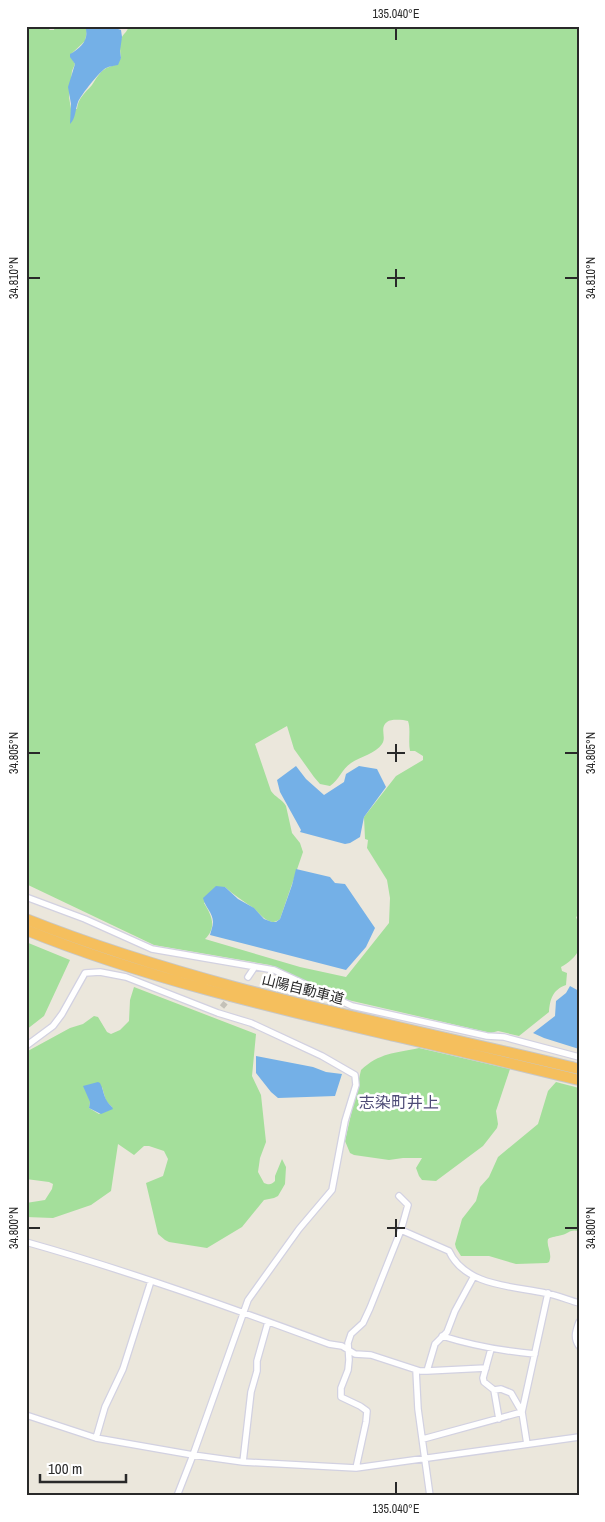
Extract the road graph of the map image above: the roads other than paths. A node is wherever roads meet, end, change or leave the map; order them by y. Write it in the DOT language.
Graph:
graph roads {
  1 [pos="26,897"];
  2 [pos="26,919"];
  3 [pos="26,930"];
  4 [pos="254,968"];
  5 [pos="248,977"];
  6 [pos="222,1007"];
  7 [pos="218,1013"];
  8 [pos="26,1046"];
  9 [pos="579,1057"];
  10 [pos="579,1069"];
  11 [pos="579,1080"];
  12 [pos="398,1196"];
  13 [pos="401,1230"];
  14 [pos="26,1242"];
  15 [pos="474,1276"];
  16 [pos="151,1281"];
  17 [pos="548,1293"];
  18 [pos="579,1304"];
  19 [pos="243,1312"];
  20 [pos="268,1322"];
  21 [pos="579,1322"];
  22 [pos="442,1336"];
  23 [pos="579,1346"];
  24 [pos="491,1349"];
  25 [pos="348,1350"];
  26 [pos="535,1354"];
  27 [pos="486,1368"];
  28 [pos="416,1370"];
  29 [pos="428,1371"];
  30 [pos="494,1390"];
  31 [pos="522,1412"];
  32 [pos="26,1415"];
  33 [pos="499,1419"];
  34 [pos="579,1437"];
  35 [pos="96,1438"];
  36 [pos="423,1439"];
  37 [pos="527,1444"];
  38 [pos="193,1455"];
  39 [pos="425,1459"];
  40 [pos="243,1462"];
  41 [pos="356,1468"];
  42 [pos="176,1496"];
  43 [pos="430,1496"];
  1 -- 4 [label="street"];
  2 -- 10 [label="highway, 山陽自動車道"];
  3 -- 11 [label="highway, 山陽自動車道"];
  4 -- 5 [label="street"];
  4 -- 9 [label="street"];
  6 -- 7 [label="street"];
  7 -- 8 [label="street"];
  7 -- 19 [label="street"];
  12 -- 13 [label="street"];
  13 -- 15 [label="street"];
  13 -- 25 [label="street"];
  14 -- 16 [label="street"];
  15 -- 17 [label="street"];
  15 -- 22 [label="street"];
  16 -- 19 [label="street"];
  16 -- 35 [label="street"];
  17 -- 18 [label="street"];
  17 -- 26 [label="street"];
  19 -- 20 [label="street"];
  19 -- 38 [label="street"];
  20 -- 25 [label="street"];
  20 -- 40 [label="street"];
  21 -- 23 [label="street"];
  22 -- 24 [label="street"];
  22 -- 29 [label="street"];
  24 -- 26 [label="street"];
  24 -- 27 [label="street"];
  25 -- 28 [label="street"];
  25 -- 41 [label="street"];
  26 -- 31 [label="street"];
  27 -- 29 [label="street"];
  27 -- 30 [label="street"];
  28 -- 29 [label="street"];
  28 -- 36 [label="street"];
  30 -- 31 [label="street"];
  30 -- 33 [label="street"];
  31 -- 33 [label="street"];
  31 -- 37 [label="street"];
  32 -- 35 [label="street"];
  33 -- 36 [label="street"];
  34 -- 37 [label="street"];
  35 -- 38 [label="street"];
  36 -- 39 [label="street"];
  37 -- 39 [label="street"];
  38 -- 40 [label="street"];
  38 -- 42 [label="street"];
  39 -- 41 [label="street"];
  39 -- 43 [label="street"];
  40 -- 41 [label="street"];
}
